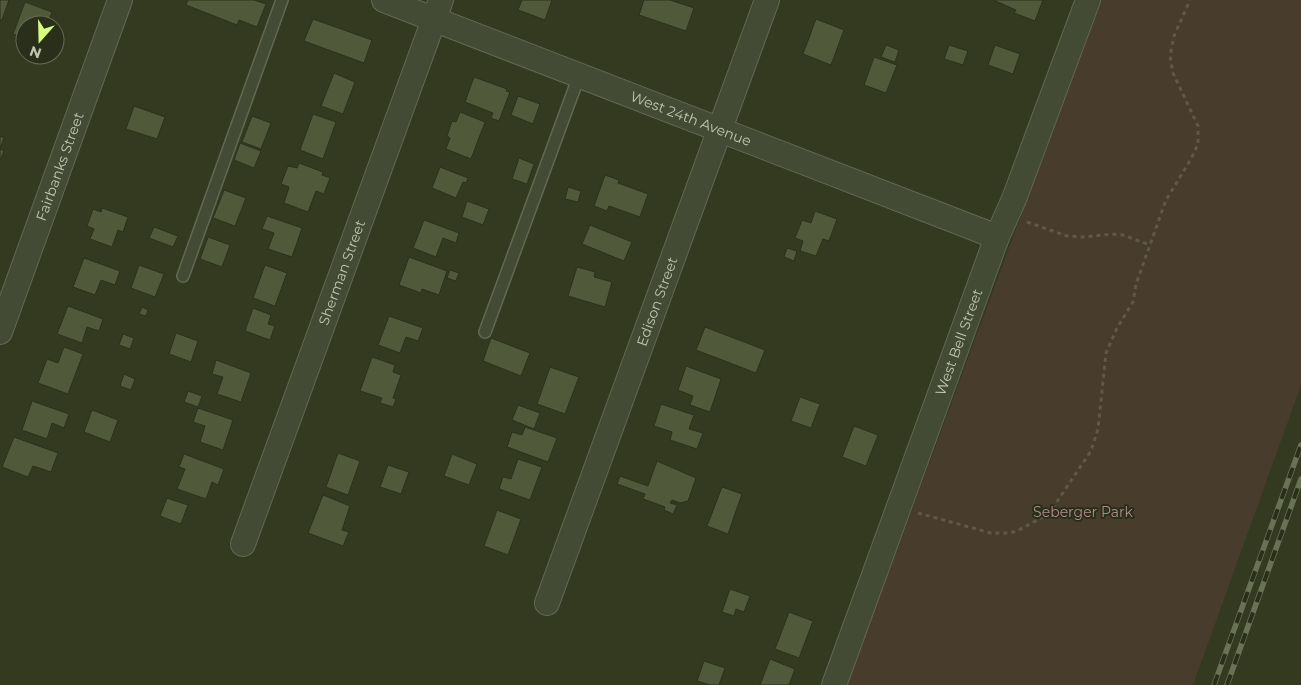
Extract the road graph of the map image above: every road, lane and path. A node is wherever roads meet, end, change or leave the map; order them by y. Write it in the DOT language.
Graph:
graph roads {
  1 [pos="120,0"];
  2 [pos="282,0"];
  3 [pos="384,0"];
  4 [pos="767,0"];
  5 [pos="1088,0"];
  6 [pos="1190,0"];
  7 [pos="437,9"];
  8 [pos="579,76"];
  9 [pos="720,131"];
  10 [pos="1007,214"];
  11 [pos="997,237"];
  12 [pos="1150,245"];
  13 [pos="183,276"];
  14 [pos="0,332"];
  15 [pos="485,332"];
  16 [pos="900,504"];
  17 [pos="243,544"];
  18 [pos="546,603"];
  19 [pos="834,685"];
  1 -- 14 [label="street, Fairbanks Street"];
  2 -- 13 [label="lane"];
  3 -- 7 [label="street, West 24th Avenue"];
  4 -- 9 [label="street, Edison Street"];
  5 -- 10 [label="street, West Bell Street"];
  6 -- 12 [label="path"];
  7 -- 8 [label="street, West 24th Avenue"];
  7 -- 17 [label="street, Sherman Street"];
  8 -- 9 [label="street, West 24th Avenue"];
  8 -- 15 [label="lane"];
  9 -- 11 [label="street, West 24th Avenue"];
  9 -- 18 [label="street, Edison Street"];
  10 -- 11 [label="street, West Bell Street"];
  10 -- 12 [label="path"];
  11 -- 16 [label="street, West Bell Street"];
  12 -- 16 [label="path"];
  16 -- 19 [label="street, West Bell Street"];
}
